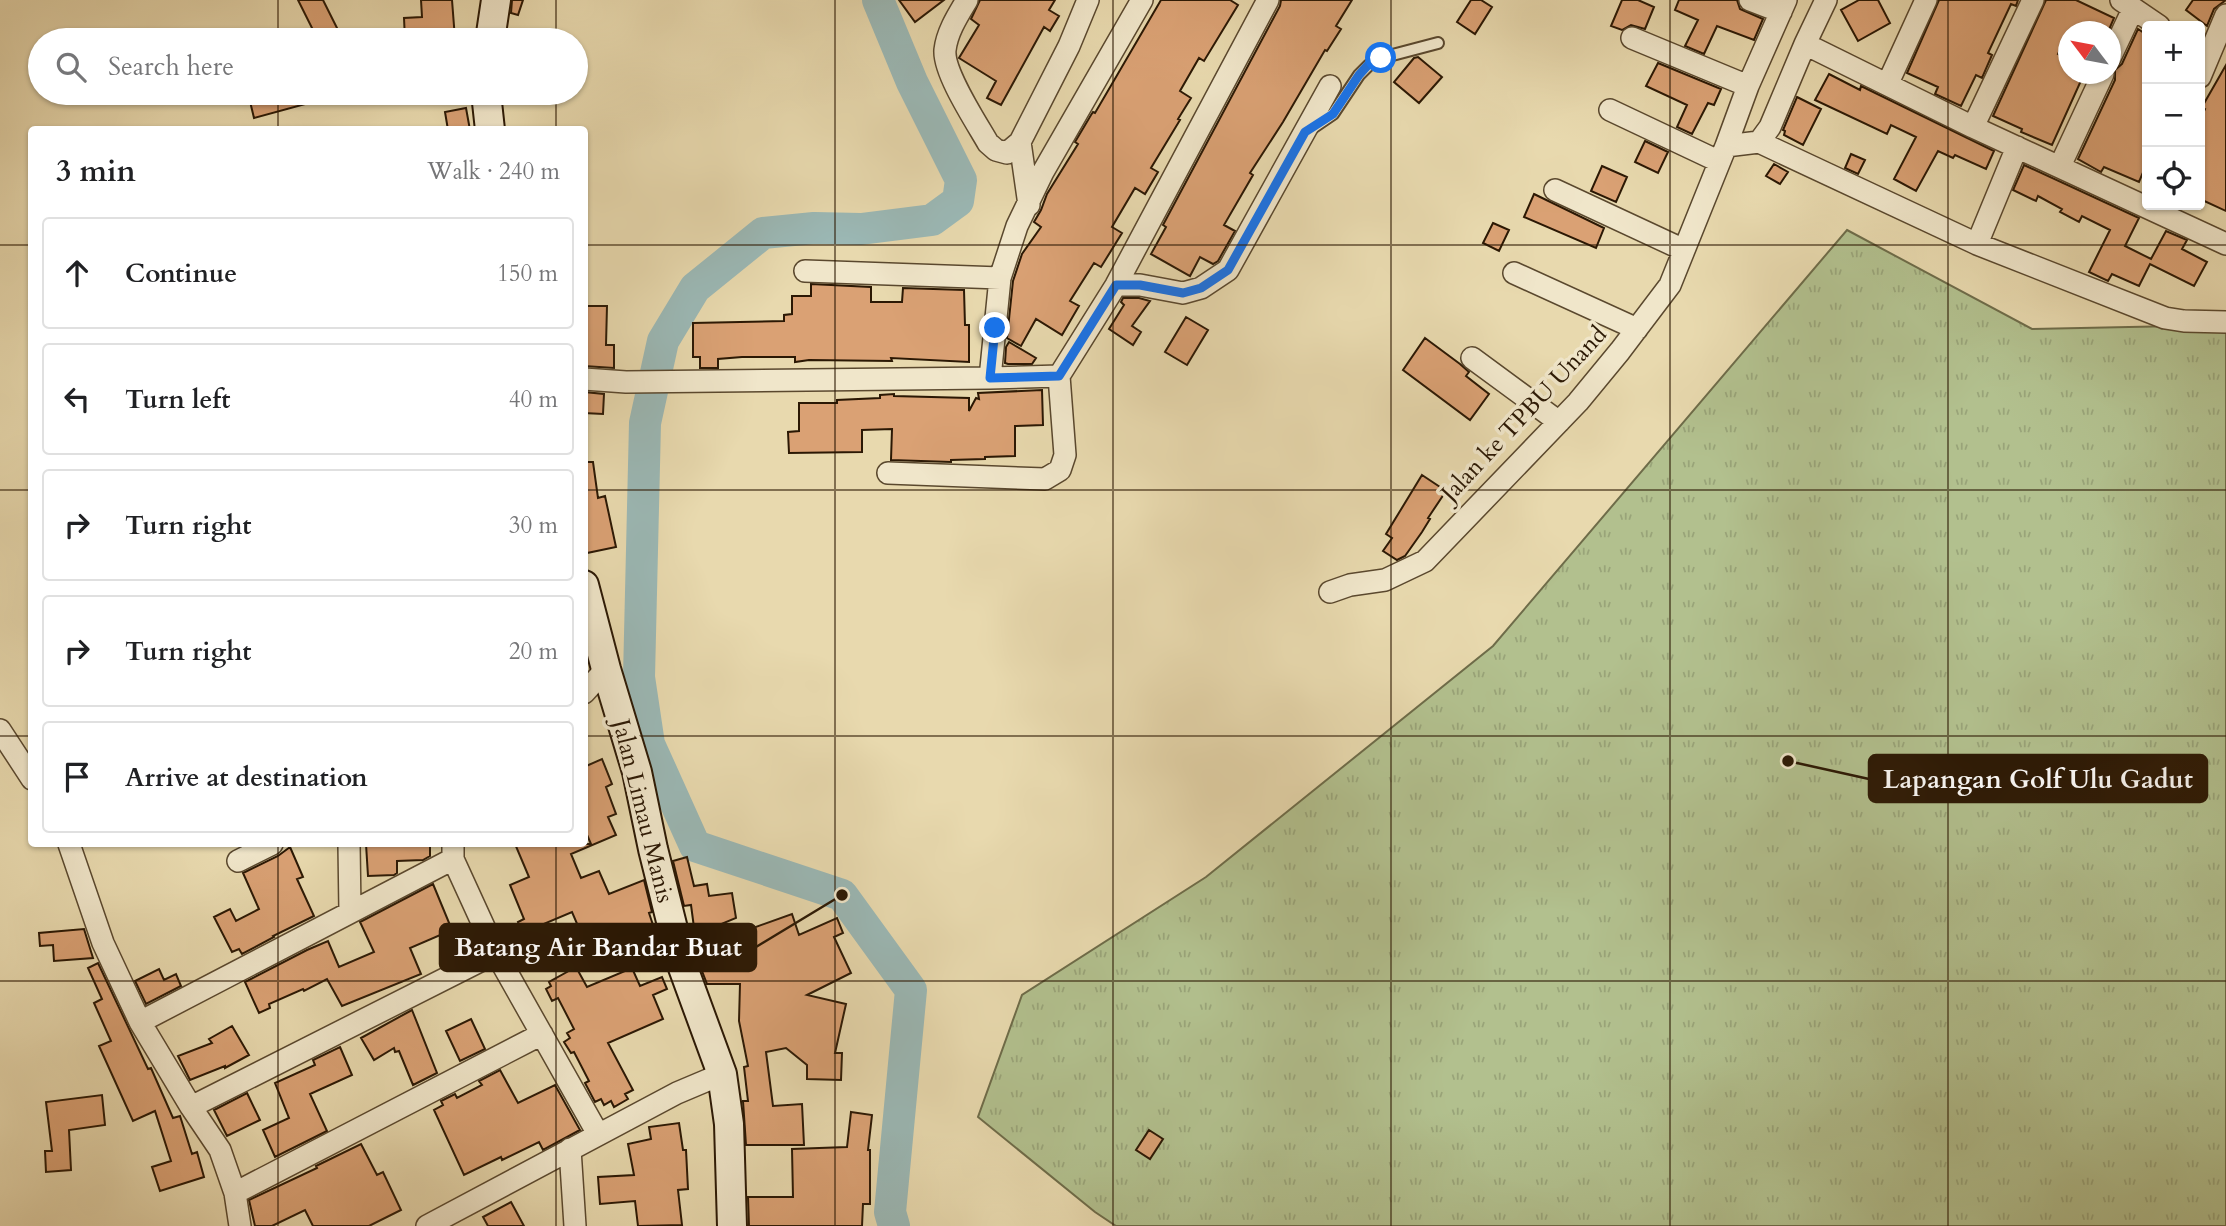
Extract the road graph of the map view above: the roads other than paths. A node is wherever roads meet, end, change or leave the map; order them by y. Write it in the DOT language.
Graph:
graph roads {
  1 [pos="496,0"];
  2 [pos="967,0"];
  3 [pos="1088,0"];
  4 [pos="1142,0"];
  5 [pos="1268,0"];
  6 [pos="1750,0"];
  7 [pos="1826,0"];
  8 [pos="1926,0"];
  9 [pos="2033,0"];
  10 [pos="2127,4"];
  11 [pos="1784,6"];
  12 [pos="2226,15"];
  13 [pos="2152,21"];
  14 [pos="2121,23"];
  15 [pos="492,28"];
  16 [pos="1632,38"];
  17 [pos="1438,43"];
  18 [pos="1805,44"];
  19 [pos="2205,57"];
  20 [pos="1888,83"];
  21 [pos="2098,84"];
  22 [pos="1329,86"];
  23 [pos="1748,86"];
  24 [pos="487,105"];
  25 [pos="1610,110"];
  26 [pos="490,126"];
  27 [pos="1973,127"];
  28 [pos="1305,132"];
  29 [pos="1020,142"];
  30 [pos="1759,142"];
  31 [pos="2017,147"];
  32 [pos="1722,153"];
  33 [pos="2060,166"];
  34 [pos="1555,190"];
  35 [pos="2142,203"];
  36 [pos="1028,205"];
  37 [pos="2156,210"];
  38 [pos="1977,244"];
  39 [pos="2226,244"];
  40 [pos="1684,250"];
  41 [pos="805,271"];
  42 [pos="1514,274"];
  43 [pos="1000,278"];
  44 [pos="1116,285"];
  45 [pos="2226,322"];
  46 [pos="1637,328"];
  47 [pos="1472,358"];
  48 [pos="1059,376"];
  49 [pos="990,378"];
  50 [pos="588,379"];
  51 [pos="1559,422"];
  52 [pos="888,473"];
  53 [pos="1330,592"];
  54 [pos="588,600"];
  55 [pos="606,669"];
  56 [pos="588,689"];
  57 [pos="0,730"];
  58 [pos="28,773"];
  59 [pos="70,847"];
  60 [pos="266,847"];
  61 [pos="349,847"];
  62 [pos="453,851"];
  63 [pos="238,861"];
  64 [pos="351,912"];
  65 [pos="496,953"];
  66 [pos="140,1022"];
  67 [pos="542,1034"];
  68 [pos="722,1074"];
  69 [pos="191,1108"];
  70 [pos="598,1134"];
  71 [pos="570,1149"];
  72 [pos="235,1193"];
  73 [pos="240,1226"];
  74 [pos="427,1226"];
  75 [pos="575,1226"];
  76 [pos="732,1226"];
  1 -- 15 [label="street"];
  2 -- 29 [label="street"];
  3 -- 29 [label="street"];
  4 -- 36 [label="street"];
  5 -- 44 [label="street"];
  6 -- 11 [label="street"];
  7 -- 18 [label="street"];
  8 -- 20 [label="street"];
  9 -- 27 [label="street"];
  10 -- 13 [label="street"];
  10 -- 14 [label="street"];
  11 -- 23 [label="street, Jalan ke TPBU Unand"];
  12 -- 19 [label="street"];
  16 -- 23 [label="street"];
  17 -- 28 [label="lane"];
  18 -- 20 [label="street"];
  18 -- 30 [label="street"];
  20 -- 27 [label="street"];
  21 -- 33 [label="street"];
  22 -- 28 [label="street"];
  23 -- 32 [label="street, Jalan ke TPBU Unand"];
  24 -- 26 [label="street"];
  25 -- 32 [label="street"];
  27 -- 31 [label="street"];
  28 -- 44 [label="street"];
  29 -- 36 [label="street"];
  30 -- 32 [label="street"];
  30 -- 38 [label="street"];
  31 -- 33 [label="street"];
  31 -- 38 [label="street"];
  32 -- 40 [label="street, Jalan ke TPBU Unand"];
  33 -- 35 [label="street"];
  34 -- 40 [label="street"];
  36 -- 43 [label="street"];
  37 -- 39 [label="street"];
  38 -- 45 [label="street"];
  40 -- 46 [label="street, Jalan ke TPBU Unand"];
  41 -- 43 [label="street"];
  42 -- 46 [label="street"];
  43 -- 49 [label="street"];
  44 -- 48 [label="street"];
  46 -- 51 [label="street, Jalan ke TPBU Unand"];
  47 -- 51 [label="street"];
  48 -- 49 [label="street"];
  48 -- 52 [label="street"];
  49 -- 50 [label="street"];
  51 -- 53 [label="street, Jalan ke TPBU Unand"];
  54 -- 55 [label="street, Jalan Limau Manis"];
  55 -- 56 [label="street"];
  55 -- 68 [label="street, Jalan Limau Manis"];
  57 -- 58 [label="street"];
  59 -- 66 [label="street"];
  60 -- 63 [label="street"];
  61 -- 64 [label="street"];
  62 -- 64 [label="street"];
  62 -- 65 [label="street"];
  64 -- 66 [label="street"];
  65 -- 67 [label="street"];
  65 -- 69 [label="street"];
  66 -- 69 [label="street"];
  67 -- 70 [label="street"];
  67 -- 72 [label="street"];
  68 -- 70 [label="street"];
  68 -- 76 [label="street, Jalan Limau Manis"];
  69 -- 72 [label="street"];
  70 -- 71 [label="street"];
  71 -- 74 [label="street"];
  71 -- 75 [label="street"];
  72 -- 73 [label="street"];
}
